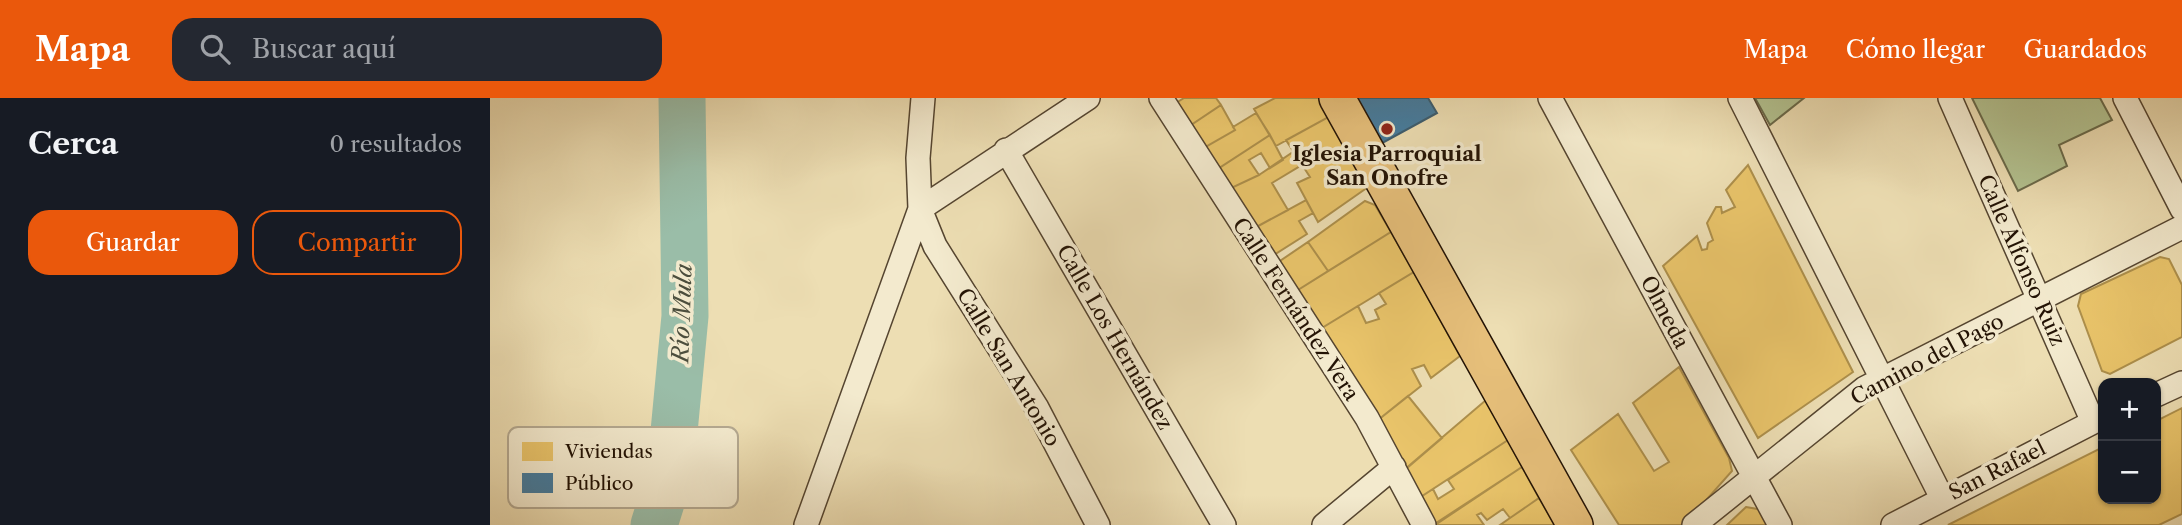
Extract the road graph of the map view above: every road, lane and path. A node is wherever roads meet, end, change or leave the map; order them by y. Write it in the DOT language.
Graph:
graph roads {
  1 [pos="923,98"];
  2 [pos="1088,98"];
  3 [pos="1161,98"];
  4 [pos="1337,98"];
  5 [pos="1550,98"];
  6 [pos="1740,98"];
  7 [pos="1950,98"];
  8 [pos="2125,98"];
  9 [pos="1006,150"];
  10 [pos="920,209"];
  11 [pos="2182,209"];
  12 [pos="2182,227"];
  13 [pos="2041,299"];
  14 [pos="1882,379"];
  15 [pos="2182,383"];
  16 [pos="2161,392"];
  17 [pos="2098,420"];
  18 [pos="1394,467"];
  19 [pos="1752,475"];
  20 [pos="1942,498"];
  21 [pos="806,525"];
  22 [pos="1098,525"];
  23 [pos="1224,525"];
  24 [pos="1324,525"];
  25 [pos="1424,525"];
  26 [pos="1576,525"];
  27 [pos="1694,525"];
  28 [pos="1780,525"];
  29 [pos="1893,525"];
  1 -- 10 [label="street"];
  2 -- 9 [label="street"];
  3 -- 18 [label="street, Calle Fernández Vera"];
  4 -- 26 [label="main road"];
  5 -- 19 [label="street, Olmeda"];
  6 -- 14 [label="street"];
  7 -- 13 [label="street, Calle Alfonso Ruiz"];
  8 -- 11 [label="street"];
  9 -- 10 [label="street"];
  9 -- 23 [label="street, Calle Los Hernández"];
  10 -- 21 [label="street"];
  10 -- 22 [label="street, Calle San Antonio"];
  12 -- 13 [label="street, Camino del Pago"];
  13 -- 14 [label="street, Camino del Pago"];
  13 -- 17 [label="street, Calle Alfonso Ruiz"];
  14 -- 19 [label="street, Camino del Pago"];
  14 -- 20 [label="street"];
  15 -- 16 [label="street"];
  17 -- 20 [label="street, San Rafael"];
  18 -- 24 [label="street"];
  18 -- 25 [label="street, Calle Fernández Vera"];
  19 -- 27 [label="street, Camino del Pago"];
  19 -- 28 [label="street, Olmeda"];
  20 -- 29 [label="street, San Rafael"];
}
